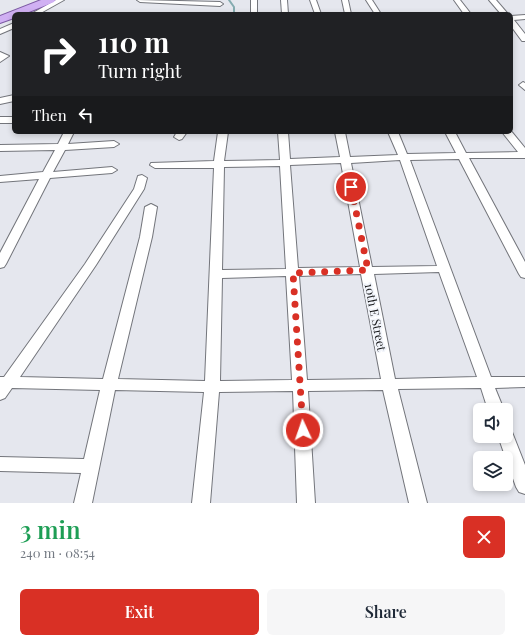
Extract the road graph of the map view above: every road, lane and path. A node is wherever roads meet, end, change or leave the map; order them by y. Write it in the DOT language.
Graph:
graph roads {
  1 [pos="50,0"];
  2 [pos="61,0"];
  3 [pos="140,0"];
  4 [pos="254,0"];
  5 [pos="284,0"];
  6 [pos="314,0"];
  7 [pos="344,0"];
  8 [pos="369,0"];
  9 [pos="457,0"];
  10 [pos="492,0"];
  11 [pos="220,4"];
  12 [pos="20,12"];
  13 [pos="38,12"];
  14 [pos="254,12"];
  15 [pos="285,12"];
  16 [pos="317,12"];
  17 [pos="347,12"];
  18 [pos="377,12"];
  19 [pos="466,12"];
  20 [pos="503,12"];
  21 [pos="12,15"];
  22 [pos="525,17"];
  23 [pos="513,18"];
  24 [pos="0,20"];
  25 [pos="513,24"];
  26 [pos="12,27"];
  27 [pos="0,32"];
  28 [pos="525,39"];
  29 [pos="0,54"];
  30 [pos="0,60"];
  31 [pos="12,98"];
  32 [pos="0,101"];
  33 [pos="0,120"];
  34 [pos="12,120"];
  35 [pos="68,134"];
  36 [pos="223,134"];
  37 [pos="283,134"];
  38 [pos="340,134"];
  39 [pos="394,134"];
  40 [pos="451,134"];
  41 [pos="509,134"];
  42 [pos="114,144"];
  43 [pos="60,147"];
  44 [pos="0,148"];
  45 [pos="464,155"];
  46 [pos="404,158"];
  47 [pos="346,160"];
  48 [pos="286,162"];
  49 [pos="219,164"];
  50 [pos="155,165"];
  51 [pos="112,170"];
  52 [pos="46,174"];
  53 [pos="0,178"];
  54 [pos="142,178"];
  55 [pos="151,207"];
  56 [pos="0,264"];
  57 [pos="436,269"];
  58 [pos="368,270"];
  59 [pos="293,273"];
  60 [pos="216,274"];
  61 [pos="525,274"];
  62 [pos="525,382"];
  63 [pos="486,383"];
  64 [pos="389,384"];
  65 [pos="109,385"];
  66 [pos="2,386"];
  67 [pos="300,386"];
  68 [pos="212,388"];
  69 [pos="493,403"];
  70 [pos="509,443"];
  71 [pos="0,464"];
  72 [pos="91,466"];
  73 [pos="525,487"];
  74 [pos="83,503"];
  75 [pos="201,503"];
  76 [pos="306,503"];
  77 [pos="418,503"];
  1 -- 12 [label="main road"];
  2 -- 13 [label="street"];
  3 -- 11 [label="street"];
  4 -- 14 [label="street"];
  5 -- 15 [label="street"];
  6 -- 16 [label="street"];
  7 -- 17 [label="street"];
  8 -- 18 [label="street"];
  9 -- 19 [label="street"];
  10 -- 20 [label="street"];
  21 -- 24 [label="main road"];
  22 -- 23 [label="street"];
  25 -- 28 [label="street"];
  26 -- 27 [label="street"];
  29 -- 30 [label="street"];
  31 -- 32 [label="street"];
  33 -- 34 [label="street"];
  35 -- 43 [label="street"];
  36 -- 49 [label="street"];
  37 -- 48 [label="street"];
  38 -- 47 [label="street, 10th E Street"];
  39 -- 46 [label="street"];
  40 -- 45 [label="street"];
  41 -- 45 [label="street"];
  42 -- 43 [label="street"];
  43 -- 44 [label="street"];
  43 -- 52 [label="street"];
  45 -- 46 [label="street"];
  45 -- 61 [label="street"];
  46 -- 47 [label="street"];
  46 -- 63 [label="street"];
  47 -- 48 [label="street"];
  47 -- 58 [label="street, 10th E Street"];
  48 -- 49 [label="street"];
  48 -- 59 [label="street"];
  49 -- 50 [label="street"];
  49 -- 60 [label="street"];
  51 -- 52 [label="street"];
  52 -- 53 [label="street"];
  52 -- 56 [label="street"];
  54 -- 66 [label="street"];
  55 -- 65 [label="street"];
  57 -- 58 [label="street"];
  58 -- 59 [label="street"];
  58 -- 64 [label="street, 10th E Street"];
  59 -- 60 [label="street"];
  59 -- 67 [label="street"];
  60 -- 68 [label="street"];
  62 -- 63 [label="street"];
  63 -- 64 [label="street"];
  63 -- 69 [label="street"];
  64 -- 67 [label="street"];
  64 -- 77 [label="street, 10th E Street"];
  65 -- 66 [label="street"];
  65 -- 68 [label="street"];
  65 -- 72 [label="street"];
  67 -- 68 [label="street"];
  67 -- 76 [label="street"];
  68 -- 75 [label="street"];
  70 -- 73 [label="street"];
  71 -- 72 [label="street"];
  72 -- 74 [label="street"];
}
